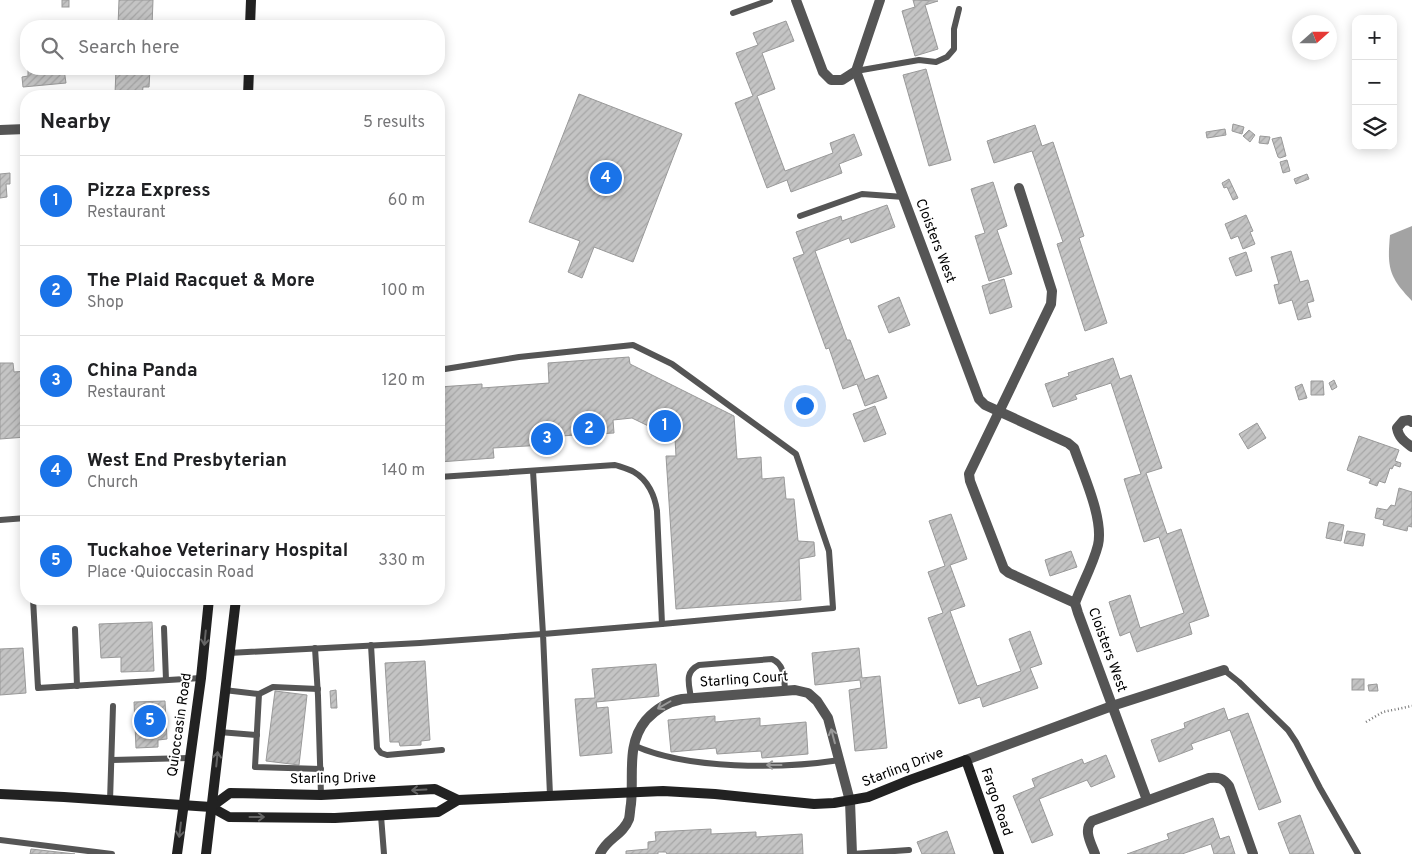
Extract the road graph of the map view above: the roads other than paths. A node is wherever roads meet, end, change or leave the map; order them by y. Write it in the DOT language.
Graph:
graph roads {
  1 [pos="251,0"];
  2 [pos="770,0"];
  3 [pos="796,0"];
  4 [pos="880,0"];
  5 [pos="959,9"];
  6 [pos="733,13"];
  7 [pos="250,20"];
  8 [pos="856,71"];
  9 [pos="248,75"];
  10 [pos="248,90"];
  11 [pos="20,129"];
  12 [pos="0,130"];
  13 [pos="1019,188"];
  14 [pos="904,197"];
  15 [pos="800,216"];
  16 [pos="445,369"];
  17 [pos="998,411"];
  18 [pos="1412,422"];
  19 [pos="1412,447"];
  20 [pos="533,471"];
  21 [pos="445,476"];
  22 [pos="20,518"];
  23 [pos="0,520"];
  24 [pos="1075,603"];
  25 [pos="33,605"];
  26 [pos="208,605"];
  27 [pos="235,605"];
  28 [pos="662,624"];
  29 [pos="164,628"];
  30 [pos="75,629"];
  31 [pos="543,634"];
  32 [pos="371,646"];
  33 [pos="315,648"];
  34 [pos="229,653"];
  35 [pos="1224,670"];
  36 [pos="201,678"];
  37 [pos="166,680"];
  38 [pos="78,686"];
  39 [pos="318,689"];
  40 [pos="224,690"];
  41 [pos="785,690"];
  42 [pos="259,694"];
  43 [pos="690,698"];
  44 [pos="113,706"];
  45 [pos="1112,706"];
  46 [pos="219,732"];
  47 [pos="257,735"];
  48 [pos="633,746"];
  49 [pos="442,750"];
  50 [pos="189,758"];
  51 [pos="112,760"];
  52 [pos="840,760"];
  53 [pos="966,760"];
  54 [pos="321,770"];
  55 [pos="632,791"];
  56 [pos="0,794"];
  57 [pos="321,795"];
  58 [pos="550,795"];
  59 [pos="458,800"];
  60 [pos="1147,800"];
  61 [pos="110,801"];
  62 [pos="850,801"];
  63 [pos="183,806"];
  64 [pos="211,807"];
  65 [pos="381,816"];
  66 [pos="0,840"];
  67 [pos="909,850"];
  68 [pos="112,854"];
  69 [pos="177,854"];
  70 [pos="206,854"];
  71 [pos="384,854"];
  72 [pos="600,854"];
  73 [pos="852,854"];
  74 [pos="999,854"];
  75 [pos="1095,854"];
  76 [pos="1253,854"];
  77 [pos="1358,854"];
  1 -- 7 [label="street"];
  2 -- 6 [label="lane"];
  3 -- 8 [label="street"];
  4 -- 8 [label="street"];
  5 -- 8 [label="lane"];
  8 -- 14 [label="street, Cloisters West"];
  9 -- 10 [label="street"];
  11 -- 12 [label="street"];
  13 -- 17 [label="street, Cloisters West"];
  14 -- 15 [label="lane"];
  14 -- 17 [label="street, Cloisters West"];
  16 -- 28 [label="lane"];
  17 -- 24 [label="street, Cloisters West"];
  17 -- 24 [label="street, Cloisters West"];
  18 -- 19 [label="street"];
  20 -- 21 [label="lane"];
  20 -- 28 [label="lane"];
  20 -- 31 [label="lane"];
  22 -- 23 [label="lane"];
  24 -- 45 [label="street, Cloisters West"];
  25 -- 38 [label="lane"];
  26 -- 36 [label="street, Quioccasin Road, one-way"];
  27 -- 34 [label="street"];
  28 -- 31 [label="lane"];
  29 -- 37 [label="lane"];
  30 -- 38 [label="lane"];
  31 -- 32 [label="lane"];
  31 -- 58 [label="lane"];
  32 -- 33 [label="lane"];
  32 -- 49 [label="lane"];
  33 -- 34 [label="lane"];
  33 -- 39 [label="lane"];
  34 -- 40 [label="street"];
  35 -- 45 [label="street, Starling Drive"];
  35 -- 77 [label="lane"];
  36 -- 37 [label="lane"];
  36 -- 50 [label="street, Quioccasin Road"];
  37 -- 38 [label="lane"];
  39 -- 42 [label="lane"];
  39 -- 54 [label="lane"];
  40 -- 42 [label="lane"];
  40 -- 46 [label="street"];
  41 -- 43 [label="street, Starling Court"];
  41 -- 43 [label="lane"];
  52 -- 41 [label="street, Starling Court, one-way"];
  42 -- 47 [label="lane"];
  43 -- 48 [label="street, Starling Court, one-way"];
  44 -- 51 [label="lane"];
  45 -- 53 [label="street, Starling Drive"];
  45 -- 60 [label="street, Cloisters West"];
  46 -- 47 [label="lane"];
  64 -- 46 [label="street, one-way"];
  47 -- 54 [label="lane"];
  52 -- 48 [label="lane, one-way"];
  48 -- 55 [label="street, Starling Court"];
  50 -- 51 [label="lane"];
  50 -- 63 [label="street, Quioccasin Road"];
  51 -- 61 [label="lane"];
  52 -- 62 [label="street, Starling Court"];
  53 -- 62 [label="street, Starling Drive"];
  53 -- 74 [label="street, Fargo Road"];
  54 -- 57 [label="lane"];
  55 -- 58 [label="street, Starling Drive"];
  55 -- 62 [label="street, Starling Drive"];
  55 -- 72 [label="street, Starling Court"];
  56 -- 61 [label="street, Starling Drive"];
  59 -- 57 [label="street, Starling Drive, one-way"];
  57 -- 64 [label="street, Starling Drive"];
  58 -- 59 [label="street, Starling Drive"];
  59 -- 65 [label="street, Starling Drive"];
  60 -- 75 [label="street"];
  60 -- 76 [label="street"];
  61 -- 63 [label="street, Starling Drive"];
  62 -- 73 [label="street, Starling Court"];
  63 -- 64 [label="street, Starling Drive"];
  63 -- 69 [label="street, Quioccasin Road, one-way"];
  64 -- 65 [label="street, Starling Drive, one-way"];
  64 -- 70 [label="street"];
  65 -- 71 [label="lane"];
  66 -- 68 [label="lane"];
  67 -- 73 [label="lane"];
}
